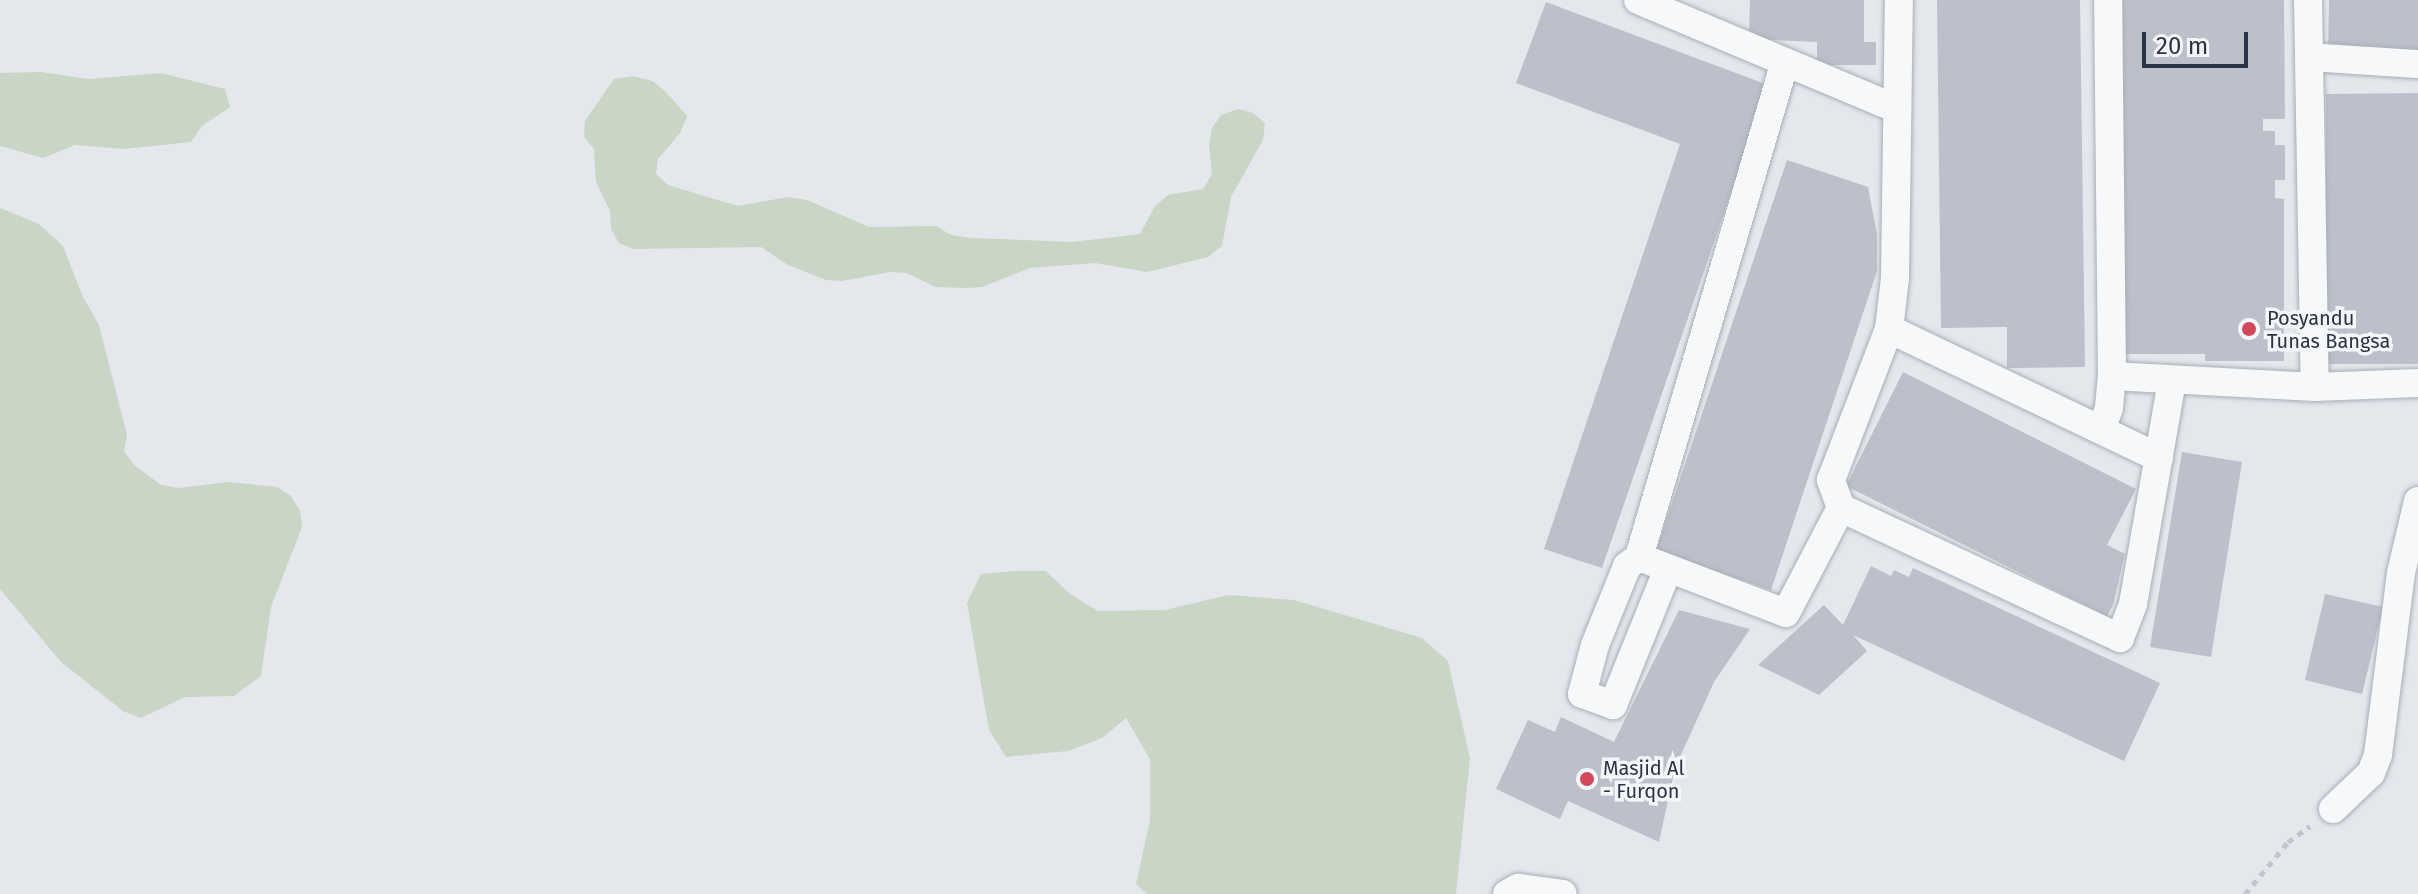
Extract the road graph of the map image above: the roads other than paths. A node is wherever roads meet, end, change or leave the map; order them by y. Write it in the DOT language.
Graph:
graph roads {
  1 [pos="1638,0"];
  2 [pos="1899,0"];
  3 [pos="2108,0"];
  4 [pos="2308,0"];
  5 [pos="2309,57"];
  6 [pos="2418,64"];
  7 [pos="1784,65"];
  8 [pos="1897,109"];
  9 [pos="1889,329"];
  10 [pos="2112,376"];
  11 [pos="2172,380"];
  12 [pos="2418,383"];
  13 [pos="2315,387"];
  14 [pos="2101,430"];
  15 [pos="2159,458"];
  16 [pos="2418,501"];
  17 [pos="1841,508"];
  18 [pos="1639,557"];
  19 [pos="1668,569"];
  20 [pos="2333,809"];
  21 [pos="1507,894"];
  22 [pos="1563,894"];
  1 -- 7 [label="street"];
  2 -- 8 [label="street"];
  3 -- 10 [label="street"];
  4 -- 5 [label="street"];
  5 -- 6 [label="street"];
  5 -- 13 [label="street"];
  7 -- 8 [label="street"];
  7 -- 18 [label="street"];
  8 -- 9 [label="street"];
  9 -- 14 [label="street"];
  9 -- 17 [label="street"];
  10 -- 11 [label="street"];
  10 -- 14 [label="street"];
  11 -- 13 [label="street"];
  11 -- 15 [label="street"];
  12 -- 13 [label="street"];
  14 -- 15 [label="street"];
  15 -- 17 [label="street"];
  16 -- 20 [label="street"];
  17 -- 19 [label="street"];
  18 -- 19 [label="street"];
  18 -- 19 [label="street"];
  21 -- 22 [label="street"];
}
